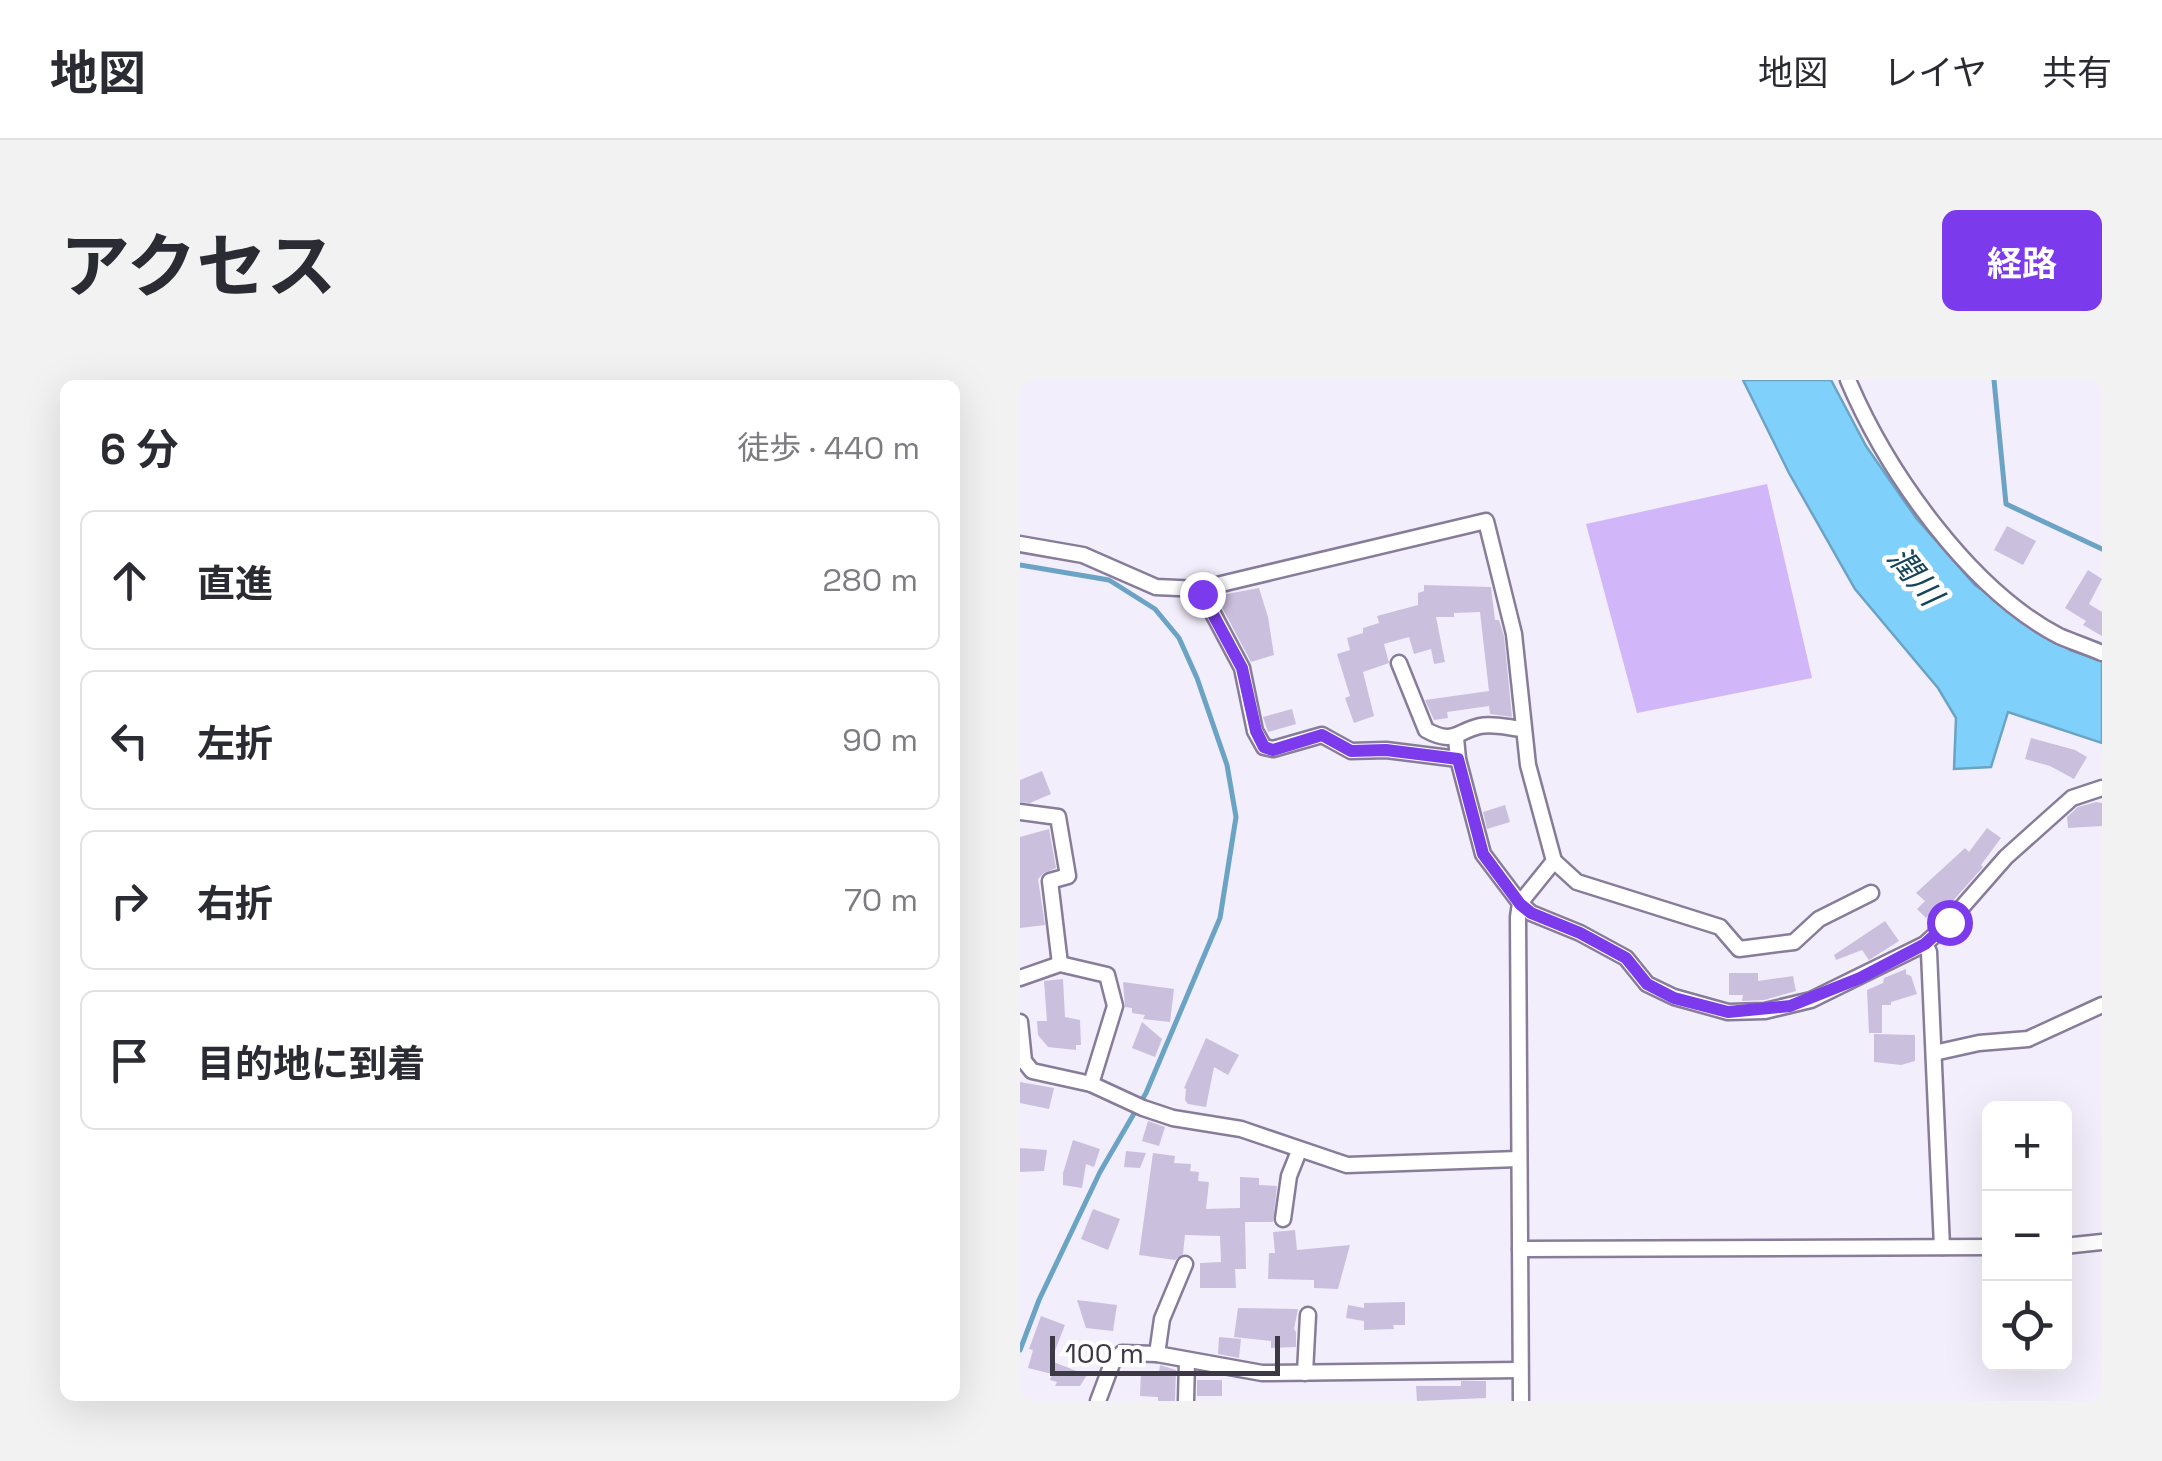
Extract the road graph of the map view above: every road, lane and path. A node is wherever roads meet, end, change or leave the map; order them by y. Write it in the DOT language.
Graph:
graph roads {
  1 [pos="1848,380"];
  2 [pos="1020,544"];
  3 [pos="1200,588"];
  4 [pos="2102,653"];
  5 [pos="1399,663"];
  6 [pos="1522,729"];
  7 [pos="1456,738"];
  8 [pos="1458,759"];
  9 [pos="2102,788"];
  10 [pos="1020,812"];
  11 [pos="1554,861"];
  12 [pos="1870,894"];
  13 [pos="1520,904"];
  14 [pos="1925,944"];
  15 [pos="1060,964"];
  16 [pos="1020,978"];
  17 [pos="2102,1006"];
  18 [pos="1020,1022"];
  19 [pos="1934,1052"];
  20 [pos="1090,1084"];
  21 [pos="1300,1151"];
  22 [pos="1518,1160"];
  23 [pos="1283,1218"];
  24 [pos="2102,1242"];
  25 [pos="2072,1245"];
  26 [pos="1942,1247"];
  27 [pos="1982,1247"];
  28 [pos="1520,1249"];
  29 [pos="1184,1264"];
  30 [pos="1308,1315"];
  31 [pos="1157,1354"];
  32 [pos="1186,1360"];
  33 [pos="1520,1370"];
  34 [pos="1305,1374"];
  35 [pos="1098,1401"];
  36 [pos="1186,1401"];
  37 [pos="1521,1401"];
  1 -- 4 [label="street"];
  2 -- 3 [label="street"];
  3 -- 6 [label="street"];
  3 -- 8 [label="street"];
  5 -- 7 [label="street"];
  6 -- 7 [label="street"];
  6 -- 11 [label="street"];
  7 -- 8 [label="street"];
  8 -- 13 [label="street"];
  9 -- 14 [label="street"];
  10 -- 15 [label="street"];
  11 -- 12 [label="street"];
  11 -- 13 [label="street"];
  13 -- 14 [label="street"];
  13 -- 22 [label="street"];
  14 -- 19 [label="street"];
  15 -- 16 [label="street"];
  15 -- 20 [label="street"];
  17 -- 19 [label="street"];
  18 -- 20 [label="street"];
  19 -- 26 [label="street"];
  20 -- 21 [label="street"];
  21 -- 22 [label="street"];
  21 -- 23 [label="street"];
  22 -- 28 [label="street"];
  24 -- 25 [label="street"];
  26 -- 27 [label="street"];
  26 -- 28 [label="street"];
  28 -- 33 [label="street"];
  29 -- 31 [label="street"];
  30 -- 34 [label="street"];
  31 -- 32 [label="street"];
  31 -- 35 [label="street"];
  32 -- 34 [label="street"];
  32 -- 36 [label="street"];
  33 -- 34 [label="street"];
  33 -- 37 [label="street"];
}
